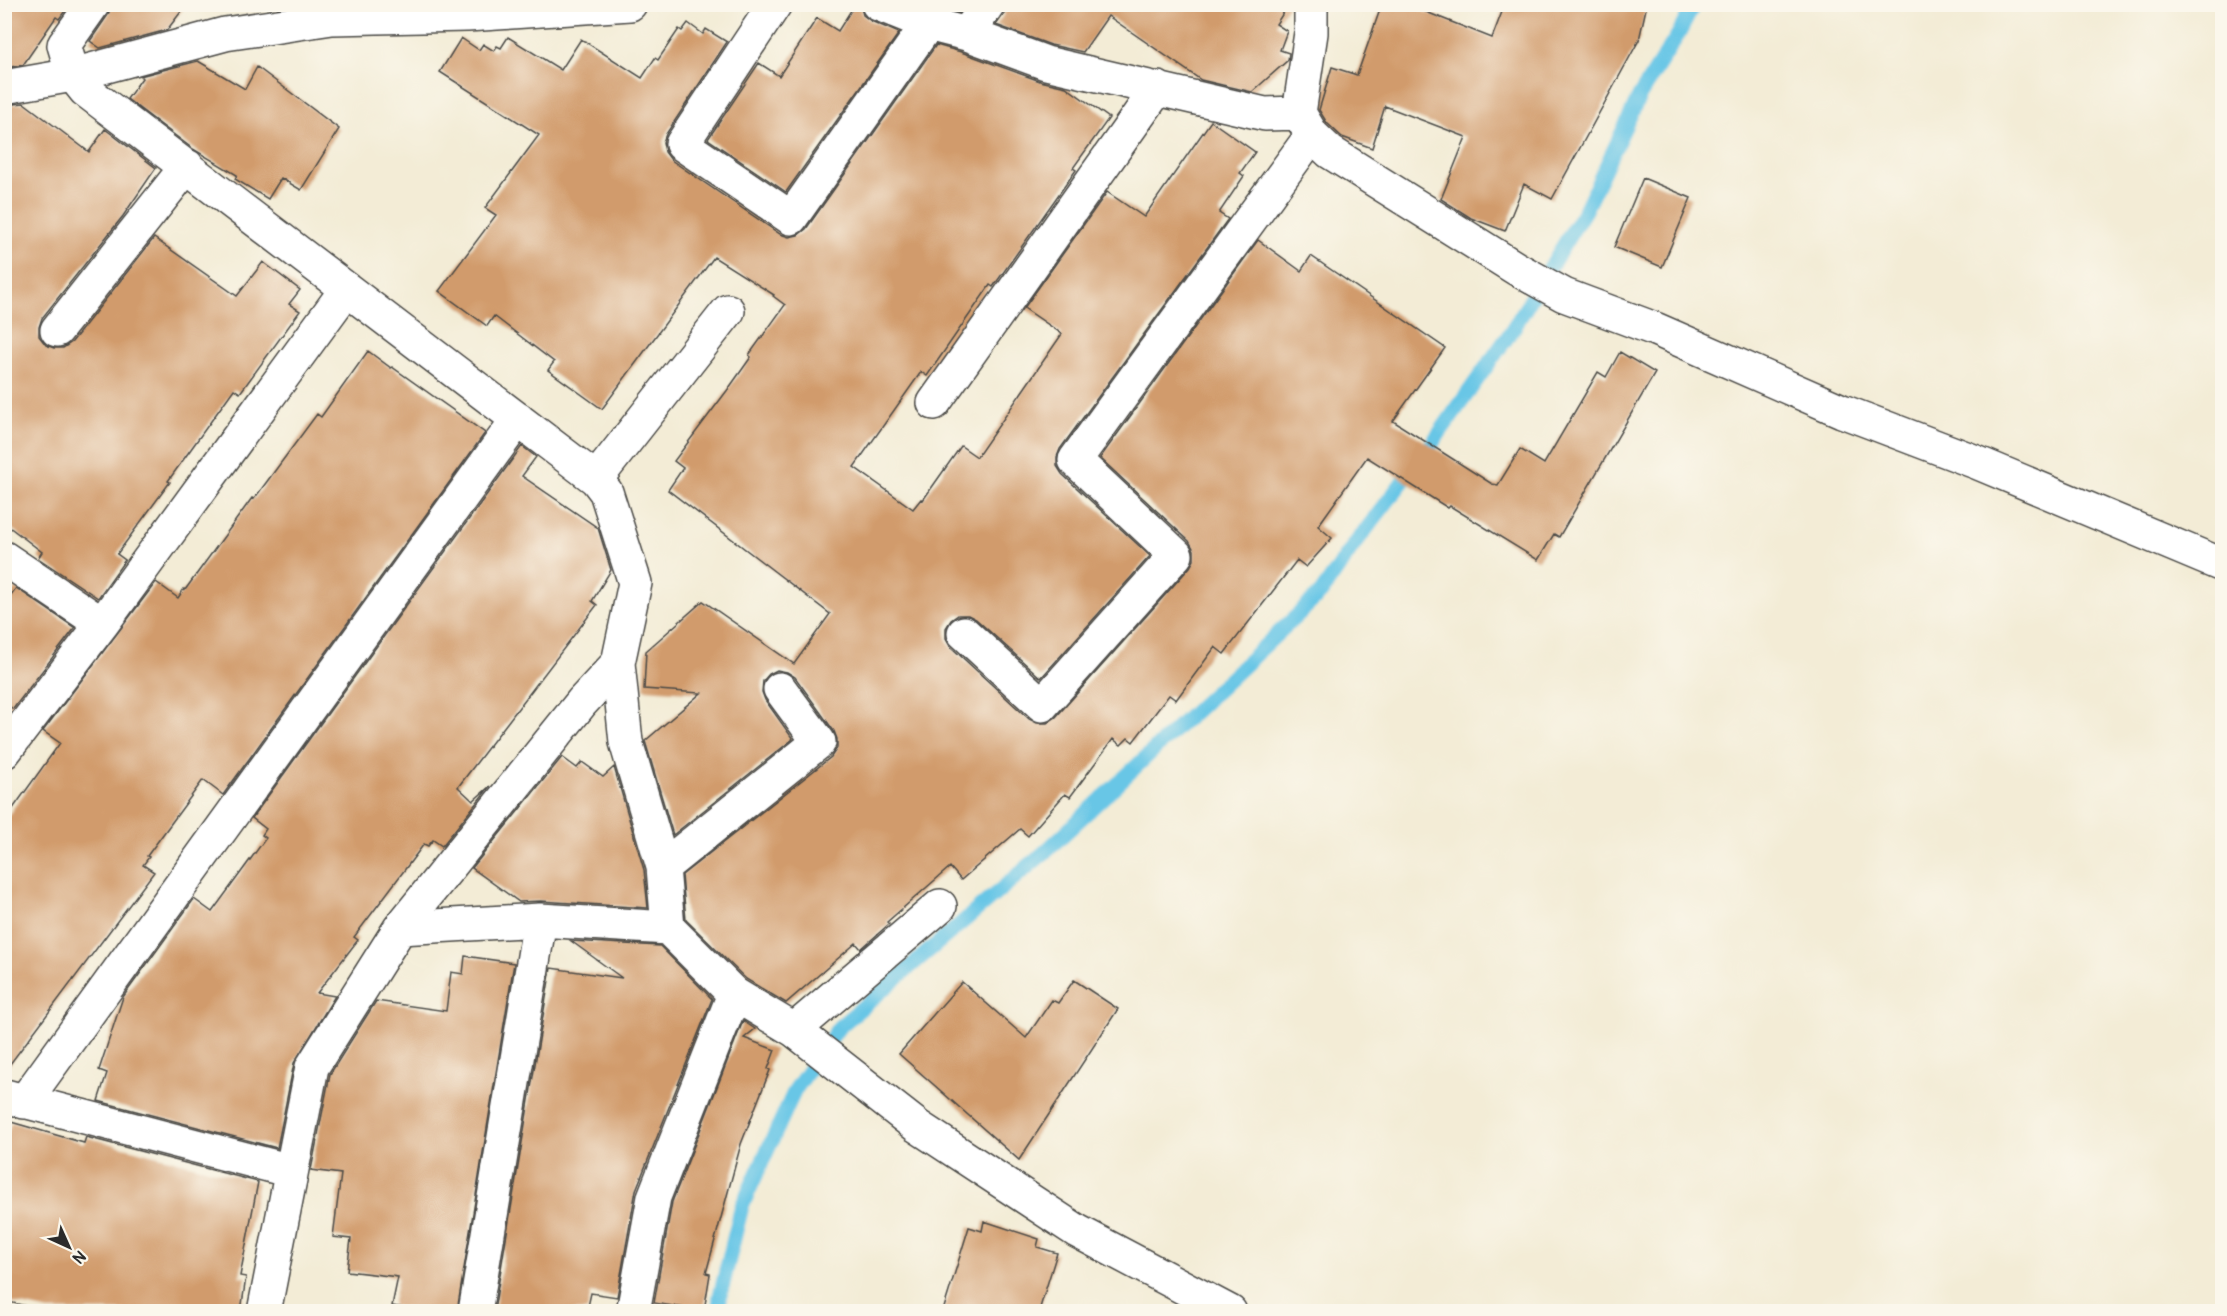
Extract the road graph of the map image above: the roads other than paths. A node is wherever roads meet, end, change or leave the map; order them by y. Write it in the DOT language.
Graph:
graph roads {
  1 [pos="93,4"];
  2 [pos="630,4"];
  3 [pos="775,4"];
  4 [pos="878,4"];
  5 [pos="988,4"];
  6 [pos="1311,4"];
  7 [pos="928,24"];
  8 [pos="967,34"];
  9 [pos="73,75"];
  10 [pos="4,87"];
  11 [pos="1158,88"];
  12 [pos="1306,124"];
  13 [pos="187,166"];
  14 [pos="346,290"];
  15 [pos="728,311"];
  16 [pos="57,330"];
  17 [pos="934,403"];
  18 [pos="518,418"];
  19 [pos="596,479"];
  20 [pos="4,558"];
  21 [pos="2223,565"];
  22 [pos="102,624"];
  23 [pos="964,633"];
  24 [pos="618,663"];
  25 [pos="780,689"];
  26 [pos="4,752"];
  27 [pos="663,867"];
  28 [pos="940,906"];
  29 [pos="540,920"];
  30 [pos="400,928"];
  31 [pos="668,928"];
  32 [pos="734,994"];
  33 [pos="794,1030"];
  34 [pos="14,1099"];
  35 [pos="291,1171"];
  36 [pos="264,1311"];
  37 [pos="475,1311"];
  38 [pos="633,1311"];
  39 [pos="1230,1311"];
  1 -- 9 [label="street"];
  2 -- 9 [label="street"];
  3 -- 7 [label="street"];
  4 -- 7 [label="street"];
  5 -- 8 [label="street"];
  6 -- 12 [label="street"];
  7 -- 8 [label="street"];
  8 -- 11 [label="street"];
  9 -- 10 [label="street"];
  9 -- 13 [label="street"];
  11 -- 12 [label="street"];
  11 -- 17 [label="street"];
  12 -- 21 [label="street"];
  12 -- 23 [label="street"];
  13 -- 14 [label="street"];
  13 -- 16 [label="street"];
  14 -- 18 [label="street"];
  14 -- 22 [label="street"];
  15 -- 19 [label="street"];
  18 -- 19 [label="street"];
  18 -- 34 [label="street"];
  19 -- 24 [label="street"];
  20 -- 22 [label="street"];
  22 -- 26 [label="street"];
  24 -- 27 [label="street"];
  24 -- 30 [label="street"];
  25 -- 27 [label="street"];
  27 -- 31 [label="street"];
  28 -- 33 [label="street"];
  29 -- 30 [label="street"];
  29 -- 31 [label="street"];
  29 -- 37 [label="street"];
  30 -- 35 [label="street"];
  31 -- 32 [label="street"];
  32 -- 33 [label="street"];
  32 -- 38 [label="street"];
  33 -- 39 [label="street"];
  34 -- 35 [label="street"];
  35 -- 36 [label="street"];
}
